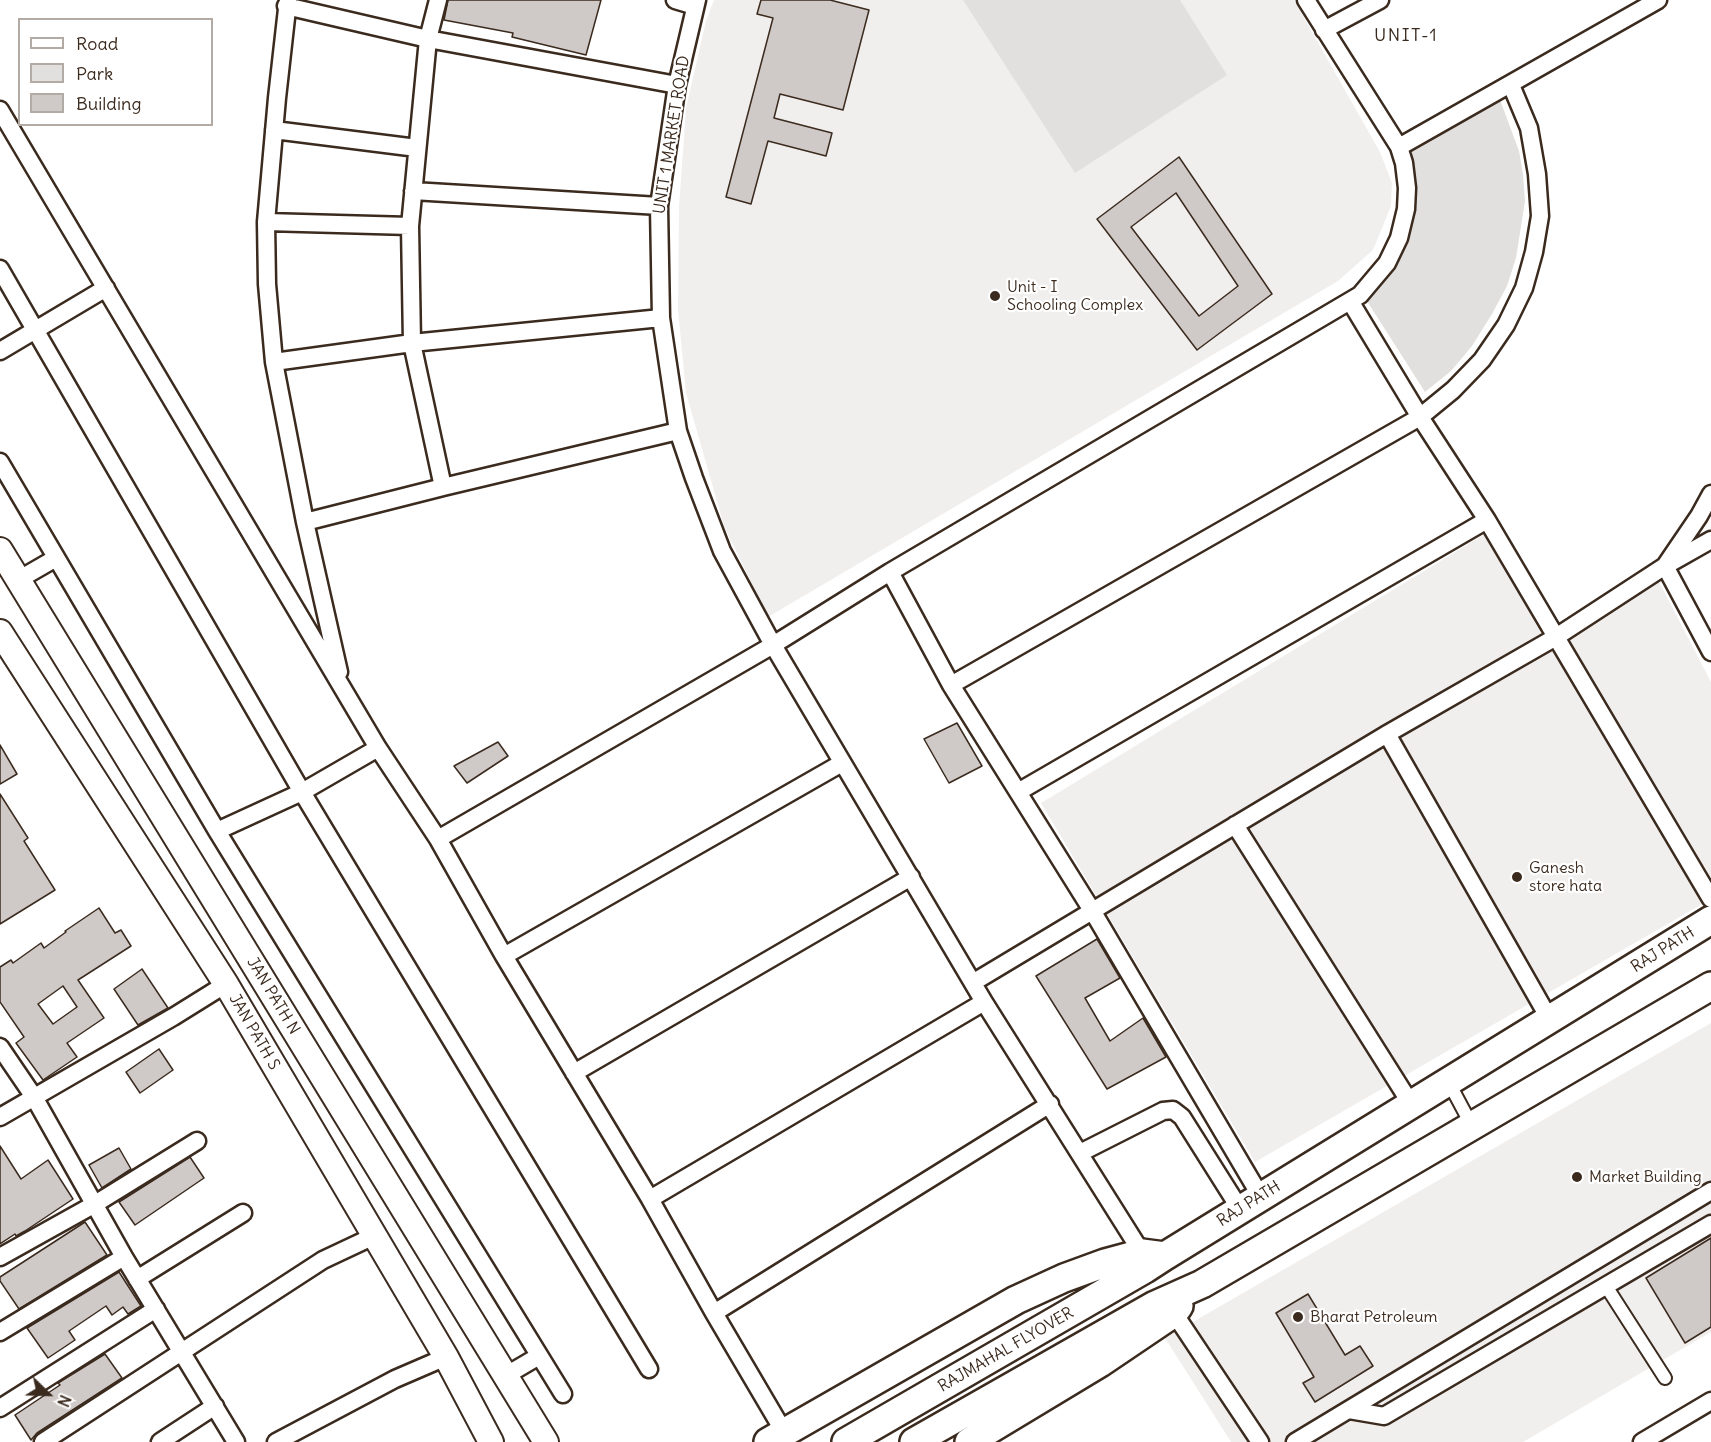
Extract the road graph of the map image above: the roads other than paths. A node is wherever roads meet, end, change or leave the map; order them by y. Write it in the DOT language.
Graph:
graph roads {
  1 [pos="438,0"];
  2 [pos="675,0"];
  3 [pos="1306,0"];
  4 [pos="1380,0"];
  5 [pos="1658,0"];
  6 [pos="287,3"];
  7 [pos="696,3"];
  8 [pos="1324,30"];
  9 [pos="428,39"];
  10 [pos="677,85"];
  11 [pos="1511,85"];
  12 [pos="0,110"];
  13 [pos="274,130"];
  14 [pos="1399,147"];
  15 [pos="417,148"];
  16 [pos="413,190"];
  17 [pos="659,206"];
  18 [pos="266,222"];
  19 [pos="410,225"];
  20 [pos="0,269"];
  21 [pos="106,288"];
  22 [pos="1350,301"];
  23 [pos="661,318"];
  24 [pos="35,330"];
  25 [pos="412,343"];
  26 [pos="0,351"];
  27 [pos="274,362"];
  28 [pos="1420,417"];
  29 [pos="678,431"];
  30 [pos="0,462"];
  31 [pos="443,487"];
  32 [pos="1711,494"];
  33 [pos="1487,520"];
  34 [pos="305,522"];
  35 [pos="1711,540"];
  36 [pos="0,550"];
  37 [pos="56,558"];
  38 [pos="1665,566"];
  39 [pos="890,573"];
  40 [pos="18,580"];
  41 [pos="0,632"];
  42 [pos="1556,637"];
  43 [pos="772,645"];
  44 [pos="1711,652"];
  45 [pos="951,685"];
  46 [pos="343,688"];
  47 [pos="1388,734"];
  48 [pos="378,748"];
  49 [pos="842,763"];
  50 [pos="302,792"];
  51 [pos="1018,792"];
  52 [pos="1235,825"];
  53 [pos="217,831"];
  54 [pos="438,839"];
  55 [pos="911,877"];
  56 [pos="1711,899"];
  57 [pos="1093,912"];
  58 [pos="1711,920"];
  59 [pos="504,956"];
  60 [pos="974,982"];
  61 [pos="226,984"];
  62 [pos="1711,986"];
  63 [pos="984,1002"];
  64 [pos="1550,1020"];
  65 [pos="0,1047"];
  66 [pos="574,1073"];
  67 [pos="1448,1082"];
  68 [pos="34,1097"];
  69 [pos="1050,1104"];
  70 [pos="1411,1104"];
  71 [pos="0,1117"];
  72 [pos="1472,1126"];
  73 [pos="197,1141"];
  74 [pos="1080,1153"];
  75 [pos="1711,1191"];
  76 [pos="650,1199"];
  77 [pos="1251,1203"];
  78 [pos="95,1204"];
  79 [pos="243,1213"];
  80 [pos="1711,1224"];
  81 [pos="374,1236"];
  82 [pos="1154,1254"];
  83 [pos="0,1257"];
  84 [pos="124,1257"];
  85 [pos="137,1279"];
  86 [pos="1606,1286"];
  87 [pos="1190,1289"];
  88 [pos="156,1309"];
  89 [pos="714,1313"];
  90 [pos="1174,1313"];
  91 [pos="0,1332"];
  92 [pos="182,1352"];
  93 [pos="539,1356"];
  94 [pos="446,1357"];
  95 [pos="649,1369"];
  96 [pos="505,1376"];
  97 [pos="1665,1378"];
  98 [pos="563,1394"];
  99 [pos="1711,1401"];
  100 [pos="214,1406"];
  101 [pos="0,1408"];
  102 [pos="1349,1410"];
  103 [pos="776,1437"];
  104 [pos="43,1442"];
  105 [pos="160,1442"];
  106 [pos="236,1442"];
  107 [pos="276,1442"];
  108 [pos="491,1442"];
  109 [pos="546,1442"];
  110 [pos="846,1442"];
  111 [pos="914,1442"];
  112 [pos="969,1442"];
  113 [pos="1260,1442"];
  114 [pos="1295,1442"];
  115 [pos="1642,1442"];
  1 -- 9 [label="street"];
  2 -- 7 [label="street"];
  3 -- 8 [label="street"];
  4 -- 8 [label="street"];
  5 -- 11 [label="street"];
  6 -- 9 [label="street"];
  6 -- 13 [label="street"];
  7 -- 10 [label="street, UNIT 1 MARKET ROAD"];
  8 -- 14 [label="street"];
  9 -- 10 [label="street"];
  9 -- 15 [label="street"];
  10 -- 17 [label="street, UNIT 1 MARKET ROAD"];
  11 -- 14 [label="street"];
  11 -- 28 [label="street"];
  12 -- 21 [label="street"];
  13 -- 15 [label="street"];
  13 -- 18 [label="street"];
  14 -- 22 [label="street"];
  15 -- 16 [label="street"];
  16 -- 17 [label="street"];
  16 -- 19 [label="street"];
  17 -- 23 [label="street, UNIT 1 MARKET ROAD"];
  18 -- 19 [label="street"];
  18 -- 27 [label="street"];
  19 -- 25 [label="street"];
  20 -- 24 [label="street"];
  21 -- 24 [label="street"];
  21 -- 46 [label="street"];
  22 -- 28 [label="street"];
  22 -- 39 [label="street"];
  23 -- 25 [label="street"];
  23 -- 29 [label="street, UNIT 1 MARKET ROAD"];
  24 -- 26 [label="street"];
  24 -- 50 [label="street"];
  25 -- 27 [label="street"];
  25 -- 31 [label="street"];
  27 -- 34 [label="street"];
  28 -- 33 [label="street"];
  28 -- 45 [label="street"];
  29 -- 31 [label="street"];
  29 -- 43 [label="street, UNIT 1 MARKET ROAD"];
  30 -- 37 [label="street"];
  31 -- 34 [label="street"];
  32 -- 38 [label="street"];
  33 -- 42 [label="street"];
  33 -- 51 [label="street"];
  34 -- 46 [label="street"];
  35 -- 38 [label="street"];
  36 -- 40 [label="main road, JAN PATH N"];
  37 -- 40 [label="street"];
  37 -- 53 [label="street"];
  38 -- 42 [label="street"];
  38 -- 44 [label="street"];
  39 -- 43 [label="street"];
  39 -- 45 [label="street"];
  40 -- 96 [label="main road, JAN PATH N"];
  41 -- 61 [label="main road, JAN PATH S"];
  42 -- 47 [label="street"];
  42 -- 56 [label="street"];
  43 -- 49 [label="street, UNIT 1 MARKET ROAD"];
  43 -- 54 [label="street"];
  45 -- 51 [label="street"];
  46 -- 48 [label="street"];
  47 -- 52 [label="street"];
  47 -- 64 [label="street"];
  48 -- 50 [label="street"];
  48 -- 54 [label="street"];
  49 -- 55 [label="street, UNIT 1 MARKET ROAD"];
  49 -- 59 [label="street"];
  50 -- 53 [label="street"];
  50 -- 95 [label="street"];
  51 -- 57 [label="street"];
  52 -- 57 [label="street"];
  52 -- 70 [label="street"];
  53 -- 93 [label="street"];
  54 -- 59 [label="street"];
  55 -- 60 [label="street, UNIT 1 MARKET ROAD"];
  55 -- 66 [label="street"];
  57 -- 60 [label="street"];
  57 -- 77 [label="street"];
  58 -- 64 [label="main road, RAJ PATH"];
  59 -- 66 [label="street"];
  60 -- 63 [label="street, UNIT 1 MARKET ROAD"];
  61 -- 68 [label="street"];
  61 -- 81 [label="main road, JAN PATH S"];
  62 -- 72 [label="main road"];
  63 -- 69 [label="street, UNIT 1 MARKET ROAD"];
  63 -- 76 [label="street"];
  64 -- 67 [label="main road, RAJ PATH"];
  65 -- 68 [label="street"];
  66 -- 76 [label="street"];
  67 -- 70 [label="main road, RAJ PATH"];
  67 -- 72 [label="street"];
  68 -- 71 [label="street"];
  68 -- 78 [label="street"];
  69 -- 74 [label="street, UNIT 1 MARKET ROAD"];
  69 -- 89 [label="street"];
  70 -- 77 [label="main road, RAJ PATH"];
  72 -- 87 [label="main road"];
  73 -- 78 [label="street"];
  74 -- 77 [label="street"];
  74 -- 82 [label="street, UNIT 1 MARKET ROAD"];
  75 -- 102 [label="street"];
  76 -- 89 [label="street"];
  77 -- 82 [label="main road, RAJ PATH"];
  78 -- 83 [label="street"];
  78 -- 84 [label="street"];
  79 -- 85 [label="street"];
  80 -- 86 [label="street"];
  81 -- 92 [label="street"];
  81 -- 94 [label="main road, JAN PATH S"];
  82 -- 103 [label="main road, RAJ PATH"];
  82 -- 110 [label="main road, RAJMAHAL FLYOVER"];
  84 -- 85 [label="street"];
  84 -- 91 [label="street"];
  85 -- 88 [label="street"];
  86 -- 97 [label="street"];
  86 -- 102 [label="street"];
  87 -- 90 [label="main road"];
  87 -- 111 [label="main road, RAJMAHAL FLYOVER"];
  88 -- 92 [label="street"];
  88 -- 101 [label="street"];
  89 -- 103 [label="street"];
  90 -- 112 [label="main road"];
  90 -- 113 [label="street"];
  92 -- 100 [label="street"];
  92 -- 104 [label="street"];
  93 -- 96 [label="street"];
  93 -- 98 [label="street"];
  94 -- 107 [label="street"];
  94 -- 108 [label="main road, JAN PATH S"];
  96 -- 109 [label="main road, JAN PATH N"];
  99 -- 115 [label="street"];
  100 -- 105 [label="street"];
  100 -- 106 [label="street"];
  102 -- 114 [label="street"];
}
